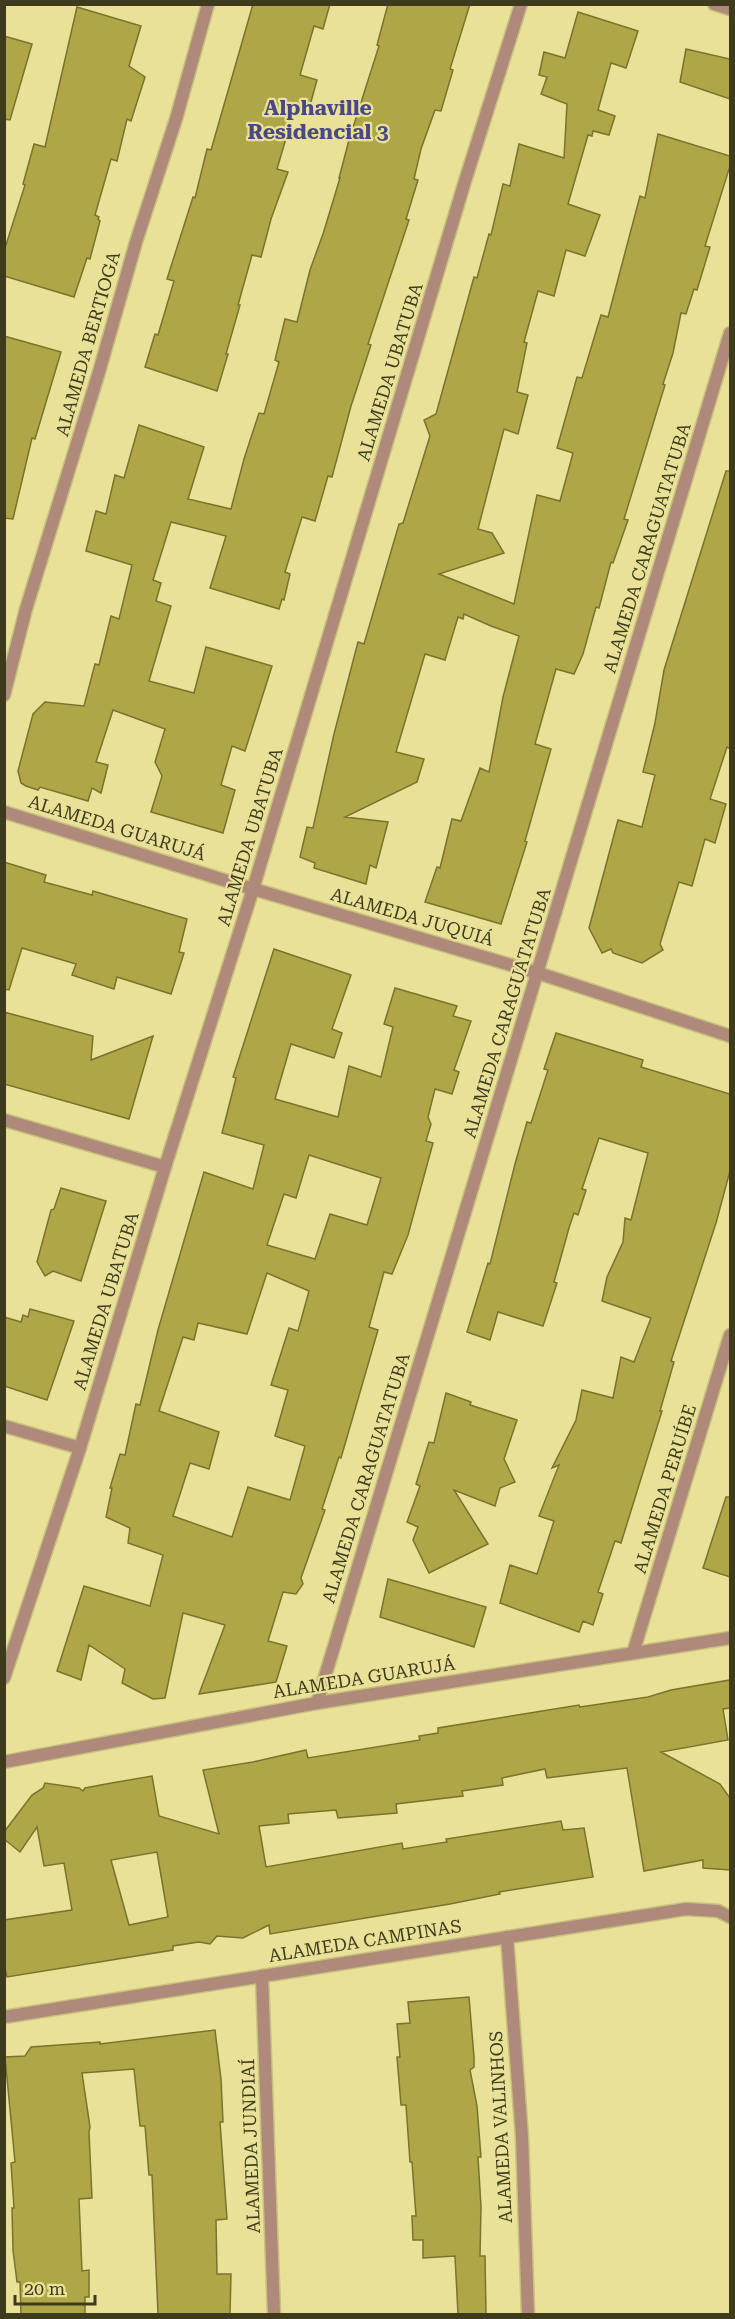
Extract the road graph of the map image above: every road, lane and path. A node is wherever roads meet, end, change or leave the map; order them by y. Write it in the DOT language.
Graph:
graph roads {
  1 [pos="208,4"];
  2 [pos="521,4"];
  3 [pos="714,4"];
  4 [pos="730,9"];
  5 [pos="730,333"];
  6 [pos="727,359"];
  7 [pos="4,695"];
  8 [pos="4,812"];
  9 [pos="253,889"];
  10 [pos="538,972"];
  11 [pos="730,1036"];
  12 [pos="4,1120"];
  13 [pos="165,1167"];
  14 [pos="730,1335"];
  15 [pos="4,1426"];
  16 [pos="80,1448"];
  17 [pos="730,1638"];
  18 [pos="633,1653"];
  19 [pos="4,1678"];
  20 [pos="317,1703"];
  21 [pos="4,1762"];
  22 [pos="730,1917"];
  23 [pos="507,1937"];
  24 [pos="262,1976"];
  25 [pos="4,2017"];
  26 [pos="274,2314"];
  27 [pos="528,2314"];
  1 -- 7 [label="street, ALAMEDA BERTIOGA"];
  2 -- 9 [label="street, ALAMEDA UBATUBA"];
  3 -- 4 [label="street"];
  5 -- 6 [label="street, ALAMEDA CARAGUATATUBA"];
  6 -- 10 [label="street, ALAMEDA CARAGUATATUBA"];
  8 -- 9 [label="street, ALAMEDA GUARUJÁ"];
  9 -- 10 [label="street, ALAMEDA JUQUIÁ"];
  9 -- 13 [label="street, ALAMEDA UBATUBA"];
  10 -- 11 [label="street, ALAMEDA JUQUIÁ"];
  10 -- 20 [label="street, ALAMEDA CARAGUATATUBA"];
  12 -- 13 [label="street"];
  13 -- 16 [label="street, ALAMEDA UBATUBA"];
  14 -- 18 [label="street, ALAMEDA PERUÍBE"];
  15 -- 16 [label="street"];
  16 -- 19 [label="street, ALAMEDA UBATUBA"];
  17 -- 18 [label="street, ALAMEDA GUARUJÁ"];
  18 -- 20 [label="street, ALAMEDA GUARUJÁ"];
  20 -- 21 [label="street, ALAMEDA GUARUJÁ"];
  22 -- 23 [label="street, ALAMEDA CAMPINAS"];
  23 -- 24 [label="street, ALAMEDA CAMPINAS"];
  23 -- 27 [label="street, ALAMEDA VALINHOS"];
  24 -- 25 [label="street, ALAMEDA CAMPINAS"];
  24 -- 26 [label="street, ALAMEDA JUNDIAÍ"];
}
